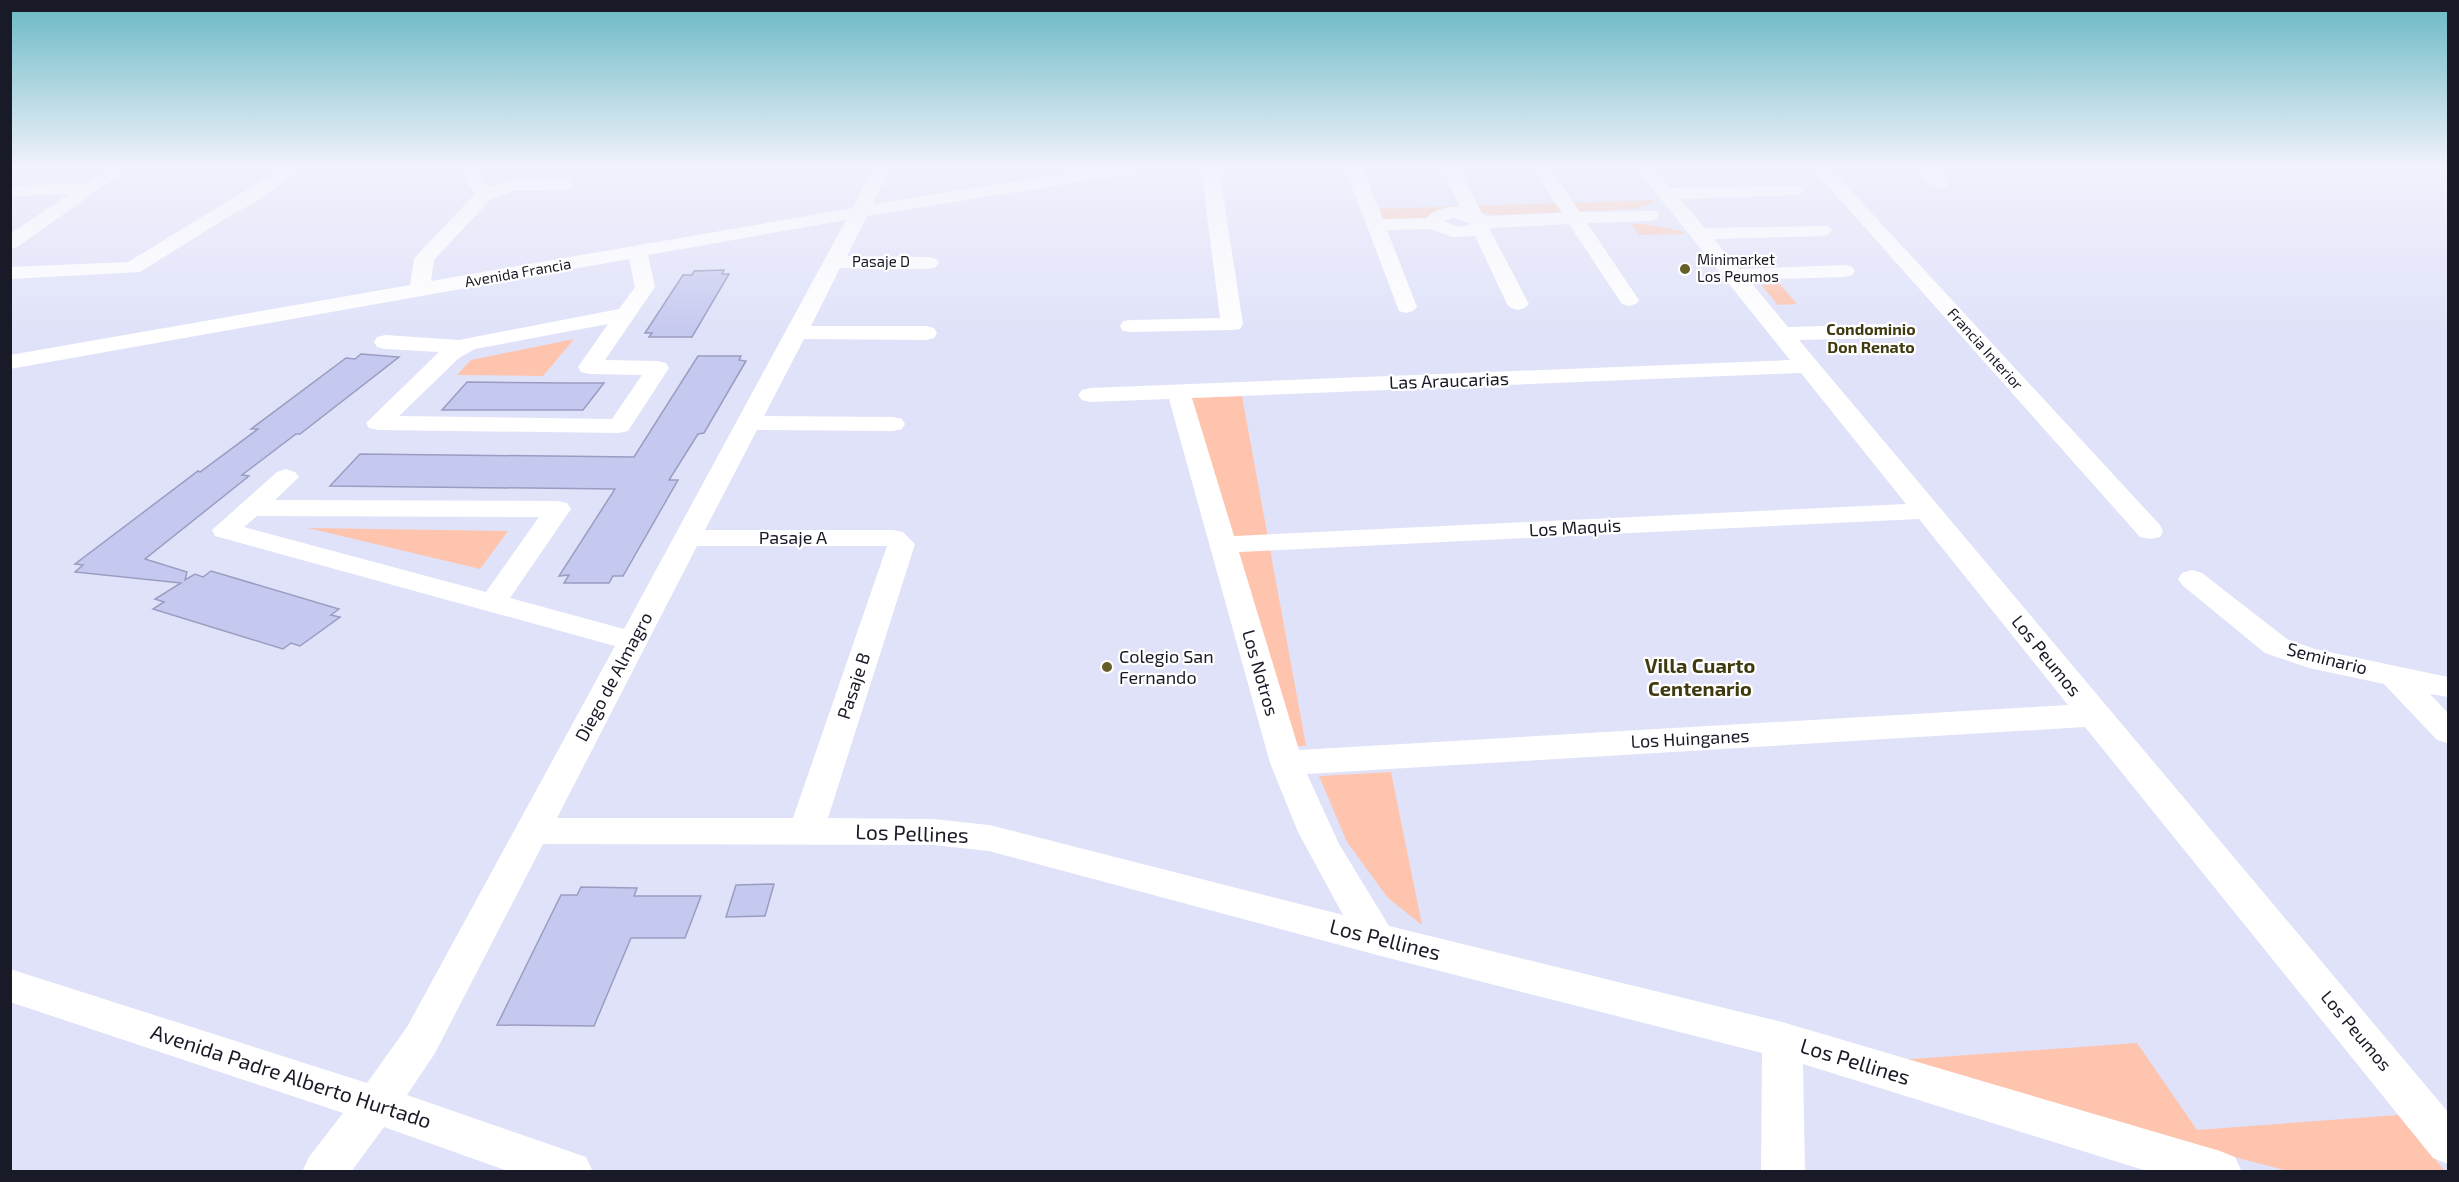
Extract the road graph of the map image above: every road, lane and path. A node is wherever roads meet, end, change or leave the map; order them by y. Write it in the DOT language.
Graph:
graph roads {
  1 [pos="39,223"];
  2 [pos="205,223"];
  3 [pos="458,223"];
  4 [pos="798,223"];
  5 [pos="854,223"];
  6 [pos="1218,223"];
  7 [pos="1430,223"];
  8 [pos="1479,223"];
  9 [pos="1577,223"];
  10 [pos="1684,223"];
  11 [pos="1755,223"];
  12 [pos="1871,223"];
  13 [pos="1375,225"];
  14 [pos="1822,230"];
  15 [pos="10,243"];
  16 [pos="637,252"];
  17 [pos="834,262"];
  18 [pos="929,263"];
  19 [pos="1845,271"];
  20 [pos="10,273"];
  21 [pos="1732,275"];
  22 [pos="420,291"];
  23 [pos="1629,300"];
  24 [pos="1518,304"];
  25 [pos="1406,307"];
  26 [pos="627,314"];
  27 [pos="1131,326"];
  28 [pos="1889,330"];
  29 [pos="796,333"];
  30 [pos="926,333"];
  31 [pos="1780,334"];
  32 [pos="385,342"];
  33 [pos="462,347"];
  34 [pos="10,362"];
  35 [pos="1808,366"];
  36 [pos="1179,392"];
  37 [pos="1090,395"];
  38 [pos="748,423"];
  39 [pos="893,424"];
  40 [pos="286,477"];
  41 [pos="250,508"];
  42 [pos="1926,511"];
  43 [pos="2150,531"];
  44 [pos="687,538"];
  45 [pos="898,541"];
  46 [pos="1223,545"];
  47 [pos="2192,579"];
  48 [pos="493,602"];
  49 [pos="619,637"];
  50 [pos="2393,675"];
  51 [pos="2448,687"];
  52 [pos="2095,716"];
  53 [pos="2448,732"];
  54 [pos="1286,764"];
  55 [pos="532,831"];
  56 [pos="806,832"];
  57 [pos="1377,939"];
  58 [pos="10,986"];
  59 [pos="1782,1040"];
  60 [pos="374,1104"];
  61 [pos="2448,1144"];
  62 [pos="324,1172"];
  63 [pos="571,1172"];
  64 [pos="1783,1172"];
  65 [pos="2220,1172"];
  1 -- 15 [label="street"];
  2 -- 20 [label="street"];
  3 -- 22 [label="street"];
  4 -- 16 [label="street, Avenida Francia"];
  5 -- 17 [label="street, Diego de Almagro"];
  6 -- 27 [label="street"];
  7 -- 13 [label="street"];
  8 -- 24 [label="street"];
  9 -- 23 [label="street"];
  10 -- 21 [label="street, Los Peumos"];
  11 -- 14 [label="street"];
  12 -- 43 [label="street, Francia Interior"];
  13 -- 25 [label="street"];
  16 -- 22 [label="street, Avenida Francia"];
  16 -- 26 [label="street"];
  17 -- 18 [label="street, Pasaje D"];
  17 -- 29 [label="street, Diego de Almagro"];
  19 -- 21 [label="street"];
  21 -- 31 [label="street, Los Peumos"];
  22 -- 34 [label="street, Avenida Francia"];
  26 -- 33 [label="street"];
  26 -- 33 [label="street"];
  28 -- 31 [label="street"];
  29 -- 30 [label="street"];
  29 -- 38 [label="street, Diego de Almagro"];
  31 -- 35 [label="street, Los Peumos"];
  32 -- 33 [label="street"];
  35 -- 36 [label="street, Las Araucarias"];
  35 -- 42 [label="street, Los Peumos"];
  36 -- 37 [label="street, Las Araucarias"];
  36 -- 46 [label="street, Los Notros"];
  38 -- 39 [label="street"];
  38 -- 44 [label="street, Diego de Almagro"];
  40 -- 41 [label="street"];
  41 -- 48 [label="street"];
  41 -- 48 [label="street"];
  42 -- 46 [label="street, Los Maquis"];
  42 -- 52 [label="street, Los Peumos"];
  44 -- 45 [label="street, Pasaje A"];
  44 -- 49 [label="street, Diego de Almagro"];
  45 -- 56 [label="street, Pasaje B"];
  46 -- 54 [label="street, Los Notros"];
  47 -- 50 [label="street, Seminario"];
  48 -- 49 [label="street"];
  49 -- 55 [label="street, Diego de Almagro"];
  50 -- 51 [label="street, Seminario"];
  50 -- 53 [label="street"];
  52 -- 54 [label="street, Los Huinganes"];
  52 -- 61 [label="street, Los Peumos"];
  54 -- 57 [label="street, Los Notros"];
  55 -- 56 [label="street, Los Pellines"];
  55 -- 60 [label="street, Diego de Almagro"];
  56 -- 57 [label="street, Los Pellines"];
  57 -- 59 [label="street, Los Pellines"];
  58 -- 60 [label="street, Avenida Padre Alberto Hurtado"];
  59 -- 64 [label="street"];
  59 -- 65 [label="street, Los Pellines"];
  60 -- 62 [label="street, Diego de Almagro"];
  60 -- 63 [label="street, Avenida Padre Alberto Hurtado"];
}
